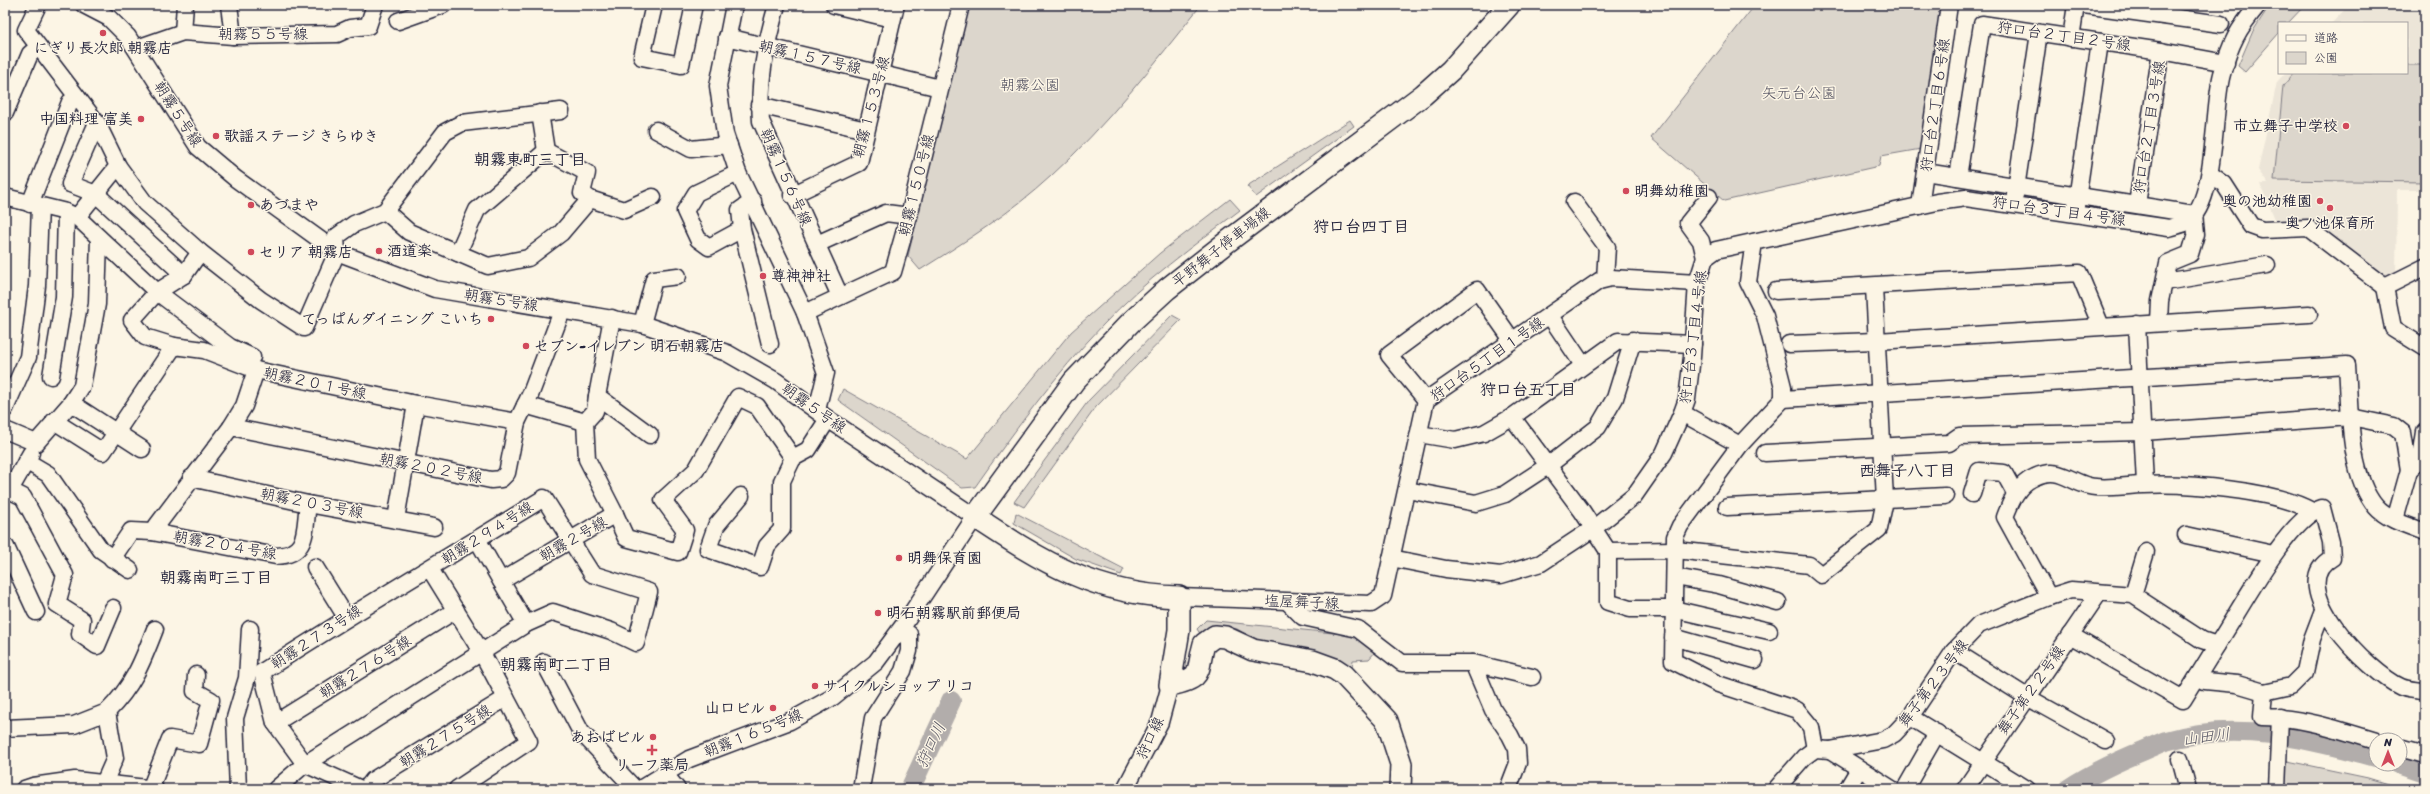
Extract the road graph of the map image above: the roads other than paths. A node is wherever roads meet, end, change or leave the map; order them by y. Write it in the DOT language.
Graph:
graph roads {
  1 [pos="38,5"];
  2 [pos="84,5"];
  3 [pos="185,5"];
  4 [pos="229,5"];
  5 [pos="376,5"];
  6 [pos="654,5"];
  7 [pos="694,5"];
  8 [pos="734,5"];
  9 [pos="777,5"];
  10 [pos="834,5"];
  11 [pos="962,5"];
  12 [pos="1509,5"];
  13 [pos="1520,5"];
  14 [pos="1949,5"];
  15 [pos="2076,5"];
  16 [pos="2084,5"];
  17 [pos="2258,5"];
  18 [pos="439,6"];
  19 [pos="100,8"];
  20 [pos="894,12"];
  21 [pos="398,20"];
  22 [pos="2221,24"];
  23 [pos="183,32"];
  24 [pos="2039,33"];
  25 [pos="233,36"];
  26 [pos="726,37"];
  27 [pos="2071,38"];
  28 [pos="2100,42"];
  29 [pos="38,47"];
  30 [pos="764,47"];
  31 [pos="137,48"];
  32 [pos="2160,51"];
  33 [pos="2226,63"];
  34 [pos="881,74"];
  35 [pos="940,88"];
  36 [pos="77,97"];
  37 [pos="759,105"];
  38 [pos="561,111"];
  39 [pos="5,113"];
  40 [pos="540,113"];
  41 [pos="97,124"];
  42 [pos="656,130"];
  43 [pos="866,130"];
  44 [pos="729,145"];
  45 [pos="546,151"];
  46 [pos="118,166"];
  47 [pos="1925,172"];
  48 [pos="738,173"];
  49 [pos="2210,174"];
  50 [pos="1958,177"];
  51 [pos="2017,186"];
  52 [pos="96,194"];
  53 [pos="792,195"];
  54 [pos="2078,196"];
  55 [pos="652,197"];
  56 [pos="1709,197"];
  57 [pos="5,198"];
  58 [pos="590,199"];
  59 [pos="753,201"];
  60 [pos="1574,202"];
  61 [pos="2014,204"];
  62 [pos="2137,204"];
  63 [pos="35,205"];
  64 [pos="1920,206"];
  65 [pos="385,211"];
  66 [pos="2076,214"];
  67 [pos="2194,214"];
  68 [pos="71,215"];
  69 [pos="909,216"];
  70 [pos="742,229"];
  71 [pos="98,238"];
  72 [pos="1754,242"];
  73 [pos="817,244"];
  74 [pos="200,252"];
  75 [pos="337,252"];
  76 [pos="458,253"];
  77 [pos="1705,258"];
  78 [pos="2267,265"];
  79 [pos="2425,268"];
  80 [pos="184,275"];
  81 [pos="678,276"];
  82 [pos="1606,279"];
  83 [pos="2165,282"];
  84 [pos="1697,283"];
  85 [pos="1874,287"];
  86 [pos="2385,287"];
  87 [pos="1776,291"];
  88 [pos="157,292"];
  89 [pos="840,296"];
  90 [pos="562,310"];
  91 [pos="805,312"];
  92 [pos="2309,314"];
  93 [pos="1550,316"];
  94 [pos="612,318"];
  95 [pos="2159,322"];
  96 [pos="642,324"];
  97 [pos="2137,324"];
  98 [pos="2101,326"];
  99 [pos="1512,340"];
  100 [pos="1632,340"];
  101 [pos="1877,341"];
  102 [pos="770,344"];
  103 [pos="1693,344"];
  104 [pos="1789,344"];
  105 [pos="174,346"];
  106 [pos="2425,348"];
  107 [pos="254,364"];
  108 [pos="1583,365"];
  109 [pos="51,376"];
  110 [pos="2140,376"];
  111 [pos="1879,393"];
  112 [pos="597,396"];
  113 [pos="1782,399"];
  114 [pos="1426,400"];
  115 [pos="71,403"];
  116 [pos="416,404"];
  117 [pos="525,405"];
  118 [pos="5,409"];
  119 [pos="1682,413"];
  120 [pos="823,414"];
  121 [pos="1512,417"];
  122 [pos="2351,418"];
  123 [pos="54,421"];
  124 [pos="517,422"];
  125 [pos="585,422"];
  126 [pos="231,427"];
  127 [pos="5,430"];
  128 [pos="117,432"];
  129 [pos="2144,432"];
  130 [pos="2425,432"];
  131 [pos="1419,434"];
  132 [pos="650,435"];
  133 [pos="36,443"];
  134 [pos="1740,445"];
  135 [pos="1882,446"];
  136 [pos="142,449"];
  137 [pos="1765,453"];
  138 [pos="793,458"];
  139 [pos="2423,459"];
  140 [pos="26,461"];
  141 [pos="405,463"];
  142 [pos="1549,465"];
  143 [pos="2410,470"];
  144 [pos="191,478"];
  145 [pos="2145,484"];
  146 [pos="8,489"];
  147 [pos="1407,490"];
  148 [pos="2015,493"];
  149 [pos="1972,494"];
  150 [pos="741,496"];
  151 [pos="1945,496"];
  152 [pos="1885,500"];
  153 [pos="308,504"];
  154 [pos="1727,507"];
  155 [pos="2312,511"];
  156 [pos="615,514"];
  157 [pos="396,519"];
  158 [pos="980,520"];
  159 [pos="2395,520"];
  160 [pos="434,527"];
  161 [pos="1594,528"];
  162 [pos="152,532"];
  163 [pos="2425,532"];
  164 [pos="2186,534"];
  165 [pos="477,539"];
  166 [pos="570,540"];
  167 [pos="5,548"];
  168 [pos="1676,550"];
  169 [pos="1608,551"];
  170 [pos="2146,552"];
  171 [pos="2273,554"];
  172 [pos="1391,558"];
  173 [pos="112,559"];
  174 [pos="316,567"];
  175 [pos="430,569"];
  176 [pos="130,570"];
  177 [pos="1674,577"];
  178 [pos="502,581"];
  179 [pos="2099,593"];
  180 [pos="2133,595"];
  181 [pos="1179,597"];
  182 [pos="2049,597"];
  183 [pos="1288,602"];
  184 [pos="1778,602"];
  185 [pos="114,608"];
  186 [pos="456,610"];
  187 [pos="1673,610"];
  188 [pos="2323,610"];
  189 [pos="36,612"];
  190 [pos="346,617"];
  191 [pos="526,624"];
  192 [pos="155,629"];
  193 [pos="250,629"];
  194 [pos="1769,631"];
  195 [pos="909,634"];
  196 [pos="2070,635"];
  197 [pos="1673,637"];
  198 [pos="2217,646"];
  199 [pos="1954,651"];
  200 [pos="482,652"];
  201 [pos="1755,660"];
  202 [pos="544,662"];
  203 [pos="1473,663"];
  204 [pos="196,675"];
  205 [pos="2198,676"];
  206 [pos="1532,677"];
  207 [pos="1170,685"];
  208 [pos="2264,692"];
  209 [pos="2425,692"];
  210 [pos="2027,697"];
  211 [pos="506,698"];
  212 [pos="107,712"];
  213 [pos="1910,717"];
  214 [pos="2280,717"];
  215 [pos="274,723"];
  216 [pos="5,728"];
  217 [pos="1937,733"];
  218 [pos="2368,739"];
  219 [pos="2106,741"];
  220 [pos="1823,749"];
  221 [pos="2408,750"];
  222 [pos="2425,755"];
  223 [pos="2180,759"];
  224 [pos="1982,761"];
  225 [pos="305,764"];
  226 [pos="1859,769"];
  227 [pos="104,783"];
  228 [pos="667,783"];
  229 [pos="153,788"];
  230 [pos="24,789"];
  231 [pos="238,789"];
  232 [pos="276,789"];
  233 [pos="361,789"];
  234 [pos="366,789"];
  235 [pos="457,789"];
  236 [pos="635,789"];
  237 [pos="640,789"];
  238 [pos="861,789"];
  239 [pos="1125,789"];
  240 [pos="1400,789"];
  241 [pos="1508,789"];
  242 [pos="1776,789"];
  243 [pos="1847,789"];
  244 [pos="1892,789"];
  245 [pos="1905,789"];
  246 [pos="1965,789"];
  247 [pos="2027,789"];
  248 [pos="2188,789"];
  249 [pos="2277,789"];
  1 -- 29 [label="street"];
  2 -- 19 [label="street, 朝霧５号線"];
  3 -- 23 [label="street"];
  4 -- 25 [label="street"];
  5 -- 25 [label="street, 朝霧５５号線"];
  6 -- 7 [label="street"];
  8 -- 26 [label="street"];
  9 -- 30 [label="street, 朝霧１５６号線"];
  10 -- 20 [label="street"];
  11 -- 35 [label="street, 朝霧１５０号線"];
  12 -- 158 [label="main road, 平野舞子停車場線"];
  13 -- 158 [label="main road, 平野舞子停車場線"];
  14 -- 47 [label="street, 狩口台２丁目６号線"];
  15 -- 27 [label="street"];
  16 -- 22 [label="street"];
  17 -- 33 [label="street, 狩口台３丁目４号線"];
  18 -- 21 [label="street"];
  19 -- 31 [label="street, 朝霧５号線"];
  20 -- 34 [label="street, 朝霧１５３号線"];
  23 -- 25 [label="street, 朝霧５５号線"];
  23 -- 31 [label="street, 朝霧５５号線"];
  24 -- 27 [label="street, 狩口台２丁目２号線"];
  24 -- 50 [label="street, 狩口台２丁目２号線"];
  24 -- 51 [label="street"];
  26 -- 30 [label="street, 朝霧１５７号線"];
  26 -- 44 [label="street"];
  27 -- 28 [label="street, 狩口台２丁目２号線"];
  28 -- 32 [label="street, 狩口台２丁目２号線"];
  28 -- 54 [label="street"];
  29 -- 36 [label="street"];
  29 -- 39 [label="street"];
  30 -- 34 [label="street, 朝霧１５７号線"];
  30 -- 37 [label="street, 朝霧１５６号線"];
  31 -- 75 [label="street, 朝霧５号線"];
  32 -- 33 [label="street, 狩口台２丁目２号線"];
  32 -- 62 [label="street, 狩口台２丁目３号線"];
  33 -- 49 [label="street, 狩口台３丁目４号線"];
  34 -- 35 [label="street, 朝霧１５７号線"];
  34 -- 43 [label="street, 朝霧１５３号線"];
  35 -- 69 [label="street, 朝霧１５０号線"];
  36 -- 41 [label="street"];
  36 -- 63 [label="street"];
  37 -- 43 [label="street"];
  37 -- 53 [label="street, 朝霧１５６号線"];
  38 -- 40 [label="street"];
  40 -- 45 [label="street"];
  40 -- 65 [label="street"];
  41 -- 46 [label="street"];
  41 -- 52 [label="street"];
  42 -- 44 [label="street"];
  43 -- 53 [label="street, 朝霧１５３号線"];
  44 -- 48 [label="street"];
  45 -- 58 [label="street"];
  45 -- 76 [label="street"];
  46 -- 52 [label="street"];
  46 -- 74 [label="street"];
  47 -- 50 [label="street"];
  47 -- 64 [label="street, 狩口台２丁目６号線"];
  48 -- 59 [label="street"];
  48 -- 70 [label="street"];
  49 -- 67 [label="street, 狩口台３丁目４号線"];
  49 -- 86 [label="street"];
  50 -- 51 [label="street"];
  51 -- 54 [label="street"];
  51 -- 61 [label="street"];
  52 -- 68 [label="street"];
  52 -- 80 [label="street"];
  53 -- 73 [label="street, 朝霧１５６号線"];
  54 -- 62 [label="street"];
  54 -- 66 [label="street"];
  55 -- 58 [label="street"];
  56 -- 77 [label="street, 狩口台３丁目４号線"];
  57 -- 63 [label="street"];
  58 -- 76 [label="street"];
  59 -- 70 [label="street"];
  59 -- 91 [label="street"];
  60 -- 82 [label="street"];
  61 -- 64 [label="street, 狩口台３丁目４号線"];
  61 -- 66 [label="street, 狩口台３丁目４号線"];
  62 -- 67 [label="street"];
  63 -- 68 [label="street"];
  63 -- 118 [label="street"];
  64 -- 72 [label="street, 狩口台３丁目４号線"];
  65 -- 75 [label="street"];
  65 -- 76 [label="street"];
  66 -- 67 [label="street, 狩口台３丁目４号線"];
  67 -- 83 [label="street"];
  68 -- 71 [label="street"];
  68 -- 109 [label="street"];
  69 -- 73 [label="street"];
  69 -- 89 [label="street, 朝霧１５０号線"];
  70 -- 102 [label="street"];
  71 -- 88 [label="street"];
  71 -- 115 [label="street"];
  72 -- 77 [label="street, 狩口台３丁目４号線"];
  72 -- 113 [label="street"];
  73 -- 89 [label="street, 朝霧１５６号線"];
  74 -- 75 [label="street"];
  74 -- 80 [label="street"];
  75 -- 90 [label="street, 朝霧５号線"];
  77 -- 84 [label="street, 狩口台３丁目４号線"];
  78 -- 83 [label="street"];
  79 -- 86 [label="street"];
  80 -- 88 [label="street"];
  81 -- 96 [label="street"];
  82 -- 84 [label="street"];
  82 -- 93 [label="street, 狩口台５丁目１号線"];
  83 -- 95 [label="street"];
  84 -- 103 [label="street, 狩口台３丁目４号線"];
  85 -- 87 [label="street"];
  85 -- 98 [label="street"];
  85 -- 101 [label="street"];
  86 -- 106 [label="street"];
  88 -- 105 [label="street"];
  88 -- 107 [label="street"];
  89 -- 91 [label="street, 朝霧１５０号線"];
  90 -- 94 [label="street, 朝霧５号線"];
  90 -- 117 [label="street, 朝霧２０２号線"];
  91 -- 120 [label="street"];
  92 -- 95 [label="street"];
  93 -- 99 [label="street, 狩口台５丁目１号線"];
  93 -- 108 [label="street"];
  94 -- 96 [label="street, 朝霧５号線"];
  94 -- 112 [label="street"];
  95 -- 97 [label="street"];
  96 -- 120 [label="street, 朝霧５号線"];
  97 -- 98 [label="street"];
  97 -- 110 [label="street"];
  98 -- 101 [label="street"];
  99 -- 114 [label="street, 狩口台５丁目１号線"];
  99 -- 114 [label="street"];
  100 -- 103 [label="street"];
  100 -- 108 [label="street"];
  100 -- 142 [label="street"];
  101 -- 104 [label="street"];
  101 -- 111 [label="street"];
  103 -- 119 [label="street, 狩口台３丁目４号線"];
  105 -- 107 [label="street"];
  105 -- 128 [label="street"];
  107 -- 116 [label="street, 朝霧２０１号線"];
  107 -- 126 [label="street, 朝霧２０１号線"];
  108 -- 121 [label="street"];
  110 -- 111 [label="street"];
  110 -- 122 [label="street"];
  110 -- 129 [label="street"];
  111 -- 113 [label="street"];
  111 -- 135 [label="street"];
  112 -- 125 [label="street"];
  112 -- 132 [label="street"];
  113 -- 134 [label="street"];
  114 -- 131 [label="street, 狩口台５丁目１号線"];
  115 -- 123 [label="street"];
  115 -- 128 [label="street"];
  116 -- 124 [label="street, 朝霧２０１号線"];
  116 -- 141 [label="street"];
  117 -- 124 [label="street, 朝霧２０２号線"];
  117 -- 125 [label="street"];
  119 -- 134 [label="street"];
  119 -- 161 [label="street, 狩口台３丁目４号線"];
  120 -- 138 [label="street"];
  120 -- 158 [label="street, 朝霧５号線"];
  121 -- 131 [label="street"];
  121 -- 142 [label="street"];
  122 -- 129 [label="street"];
  122 -- 143 [label="street"];
  122 -- 159 [label="street"];
  123 -- 128 [label="street"];
  123 -- 133 [label="street"];
  124 -- 141 [label="street, 朝霧２０２号線"];
  125 -- 156 [label="street"];
  126 -- 141 [label="street, 朝霧２０２号線"];
  126 -- 144 [label="street, 朝霧２０１号線"];
  127 -- 133 [label="street"];
  128 -- 136 [label="street"];
  129 -- 135 [label="street"];
  129 -- 145 [label="street"];
  130 -- 139 [label="street"];
  131 -- 147 [label="street, 狩口台５丁目１号線"];
  133 -- 140 [label="street"];
  134 -- 168 [label="street"];
  135 -- 137 [label="street"];
  135 -- 152 [label="street"];
  138 -- 150 [label="street"];
  138 -- 156 [label="street, 朝霧２号線"];
  139 -- 143 [label="street"];
  140 -- 146 [label="street"];
  140 -- 173 [label="street"];
  141 -- 157 [label="street"];
  142 -- 147 [label="street"];
  142 -- 161 [label="street"];
  143 -- 159 [label="street"];
  144 -- 153 [label="street, 朝霧２０３号線"];
  144 -- 162 [label="street, 朝霧２０１号線"];
  145 -- 148 [label="street"];
  145 -- 155 [label="street"];
  146 -- 185 [label="street"];
  147 -- 172 [label="street, 狩口台５丁目１号線"];
  148 -- 149 [label="street"];
  148 -- 182 [label="street"];
  151 -- 152 [label="street"];
  152 -- 154 [label="street"];
  152 -- 168 [label="street"];
  153 -- 157 [label="street, 朝霧２０３号線"];
  153 -- 162 [label="street, 朝霧２０４号線"];
  155 -- 171 [label="street"];
  155 -- 188 [label="street"];
  156 -- 166 [label="street, 朝霧２号線"];
  157 -- 160 [label="street, 朝霧２０３号線"];
  158 -- 181 [label="main road"];
  158 -- 195 [label="street, 朝霧１６５号線"];
  158 -- 228 [label="street, 朝霧１６５号線"];
  159 -- 163 [label="street"];
  161 -- 169 [label="street"];
  161 -- 172 [label="street, 狩口台３丁目４号線"];
  162 -- 173 [label="street"];
  164 -- 171 [label="street"];
  165 -- 166 [label="street, 朝霧２９４号線"];
  165 -- 175 [label="street, 朝霧２９４号線"];
  165 -- 178 [label="street"];
  166 -- 178 [label="street, 朝霧２号線"];
  166 -- 191 [label="street"];
  167 -- 189 [label="street"];
  168 -- 169 [label="street"];
  168 -- 177 [label="street"];
  169 -- 187 [label="street"];
  170 -- 180 [label="street"];
  171 -- 198 [label="street"];
  172 -- 183 [label="street, 塩屋舞子線"];
  173 -- 176 [label="street"];
  174 -- 190 [label="street"];
  175 -- 186 [label="street"];
  175 -- 190 [label="street, 朝霧２７３号線"];
  177 -- 184 [label="street"];
  177 -- 187 [label="street"];
  178 -- 191 [label="street"];
  179 -- 180 [label="street, 舞子第２３号線"];
  179 -- 182 [label="street, 舞子第２３号線"];
  179 -- 196 [label="street, 舞子第２２号線"];
  180 -- 198 [label="street"];
  181 -- 183 [label="street, 塩屋舞子線"];
  181 -- 207 [label="main road"];
  182 -- 199 [label="street, 舞子第２３号線"];
  183 -- 203 [label="street"];
  186 -- 200 [label="street"];
  186 -- 215 [label="street, 朝霧２７６号線"];
  187 -- 194 [label="street"];
  187 -- 197 [label="street"];
  188 -- 208 [label="street"];
  188 -- 209 [label="street"];
  190 -- 215 [label="street, 朝霧２７３号線"];
  191 -- 200 [label="street"];
  192 -- 212 [label="street"];
  193 -- 231 [label="street"];
  195 -- 228 [label="street, 朝霧１６５号線"];
  195 -- 238 [label="street"];
  196 -- 205 [label="street"];
  196 -- 210 [label="street, 舞子第２２号線"];
  197 -- 201 [label="street"];
  197 -- 220 [label="street"];
  198 -- 205 [label="street"];
  199 -- 210 [label="street"];
  199 -- 213 [label="street, 舞子第２３号線"];
  200 -- 211 [label="street"];
  200 -- 225 [label="street"];
  202 -- 236 [label="street"];
  203 -- 206 [label="street"];
  203 -- 241 [label="street"];
  204 -- 229 [label="street"];
  205 -- 208 [label="street"];
  207 -- 239 [label="street, 狩口線"];
  207 -- 240 [label="main road"];
  208 -- 214 [label="street"];
  210 -- 219 [label="street"];
  210 -- 224 [label="street, 舞子第２２号線"];
  211 -- 234 [label="street, 朝霧２７５号線"];
  211 -- 235 [label="street"];
  212 -- 216 [label="street"];
  212 -- 227 [label="street"];
  213 -- 217 [label="street"];
  213 -- 220 [label="street, 舞子第２３号線"];
  214 -- 218 [label="street"];
  214 -- 249 [label="street"];
  215 -- 225 [label="street, 朝霧２７３号線"];
  217 -- 224 [label="street"];
  217 -- 245 [label="street"];
  220 -- 226 [label="street"];
  220 -- 242 [label="street, 舞子第２３号線"];
  221 -- 222 [label="street"];
  223 -- 248 [label="street"];
  224 -- 246 [label="street, 舞子第２２号線"];
  224 -- 247 [label="street"];
  225 -- 232 [label="street"];
  225 -- 233 [label="street, 朝霧２７３号線"];
  226 -- 243 [label="street"];
  226 -- 244 [label="street"];
  227 -- 229 [label="street"];
  227 -- 230 [label="street"];
  228 -- 237 [label="street, 朝霧１６５号線"];
}
